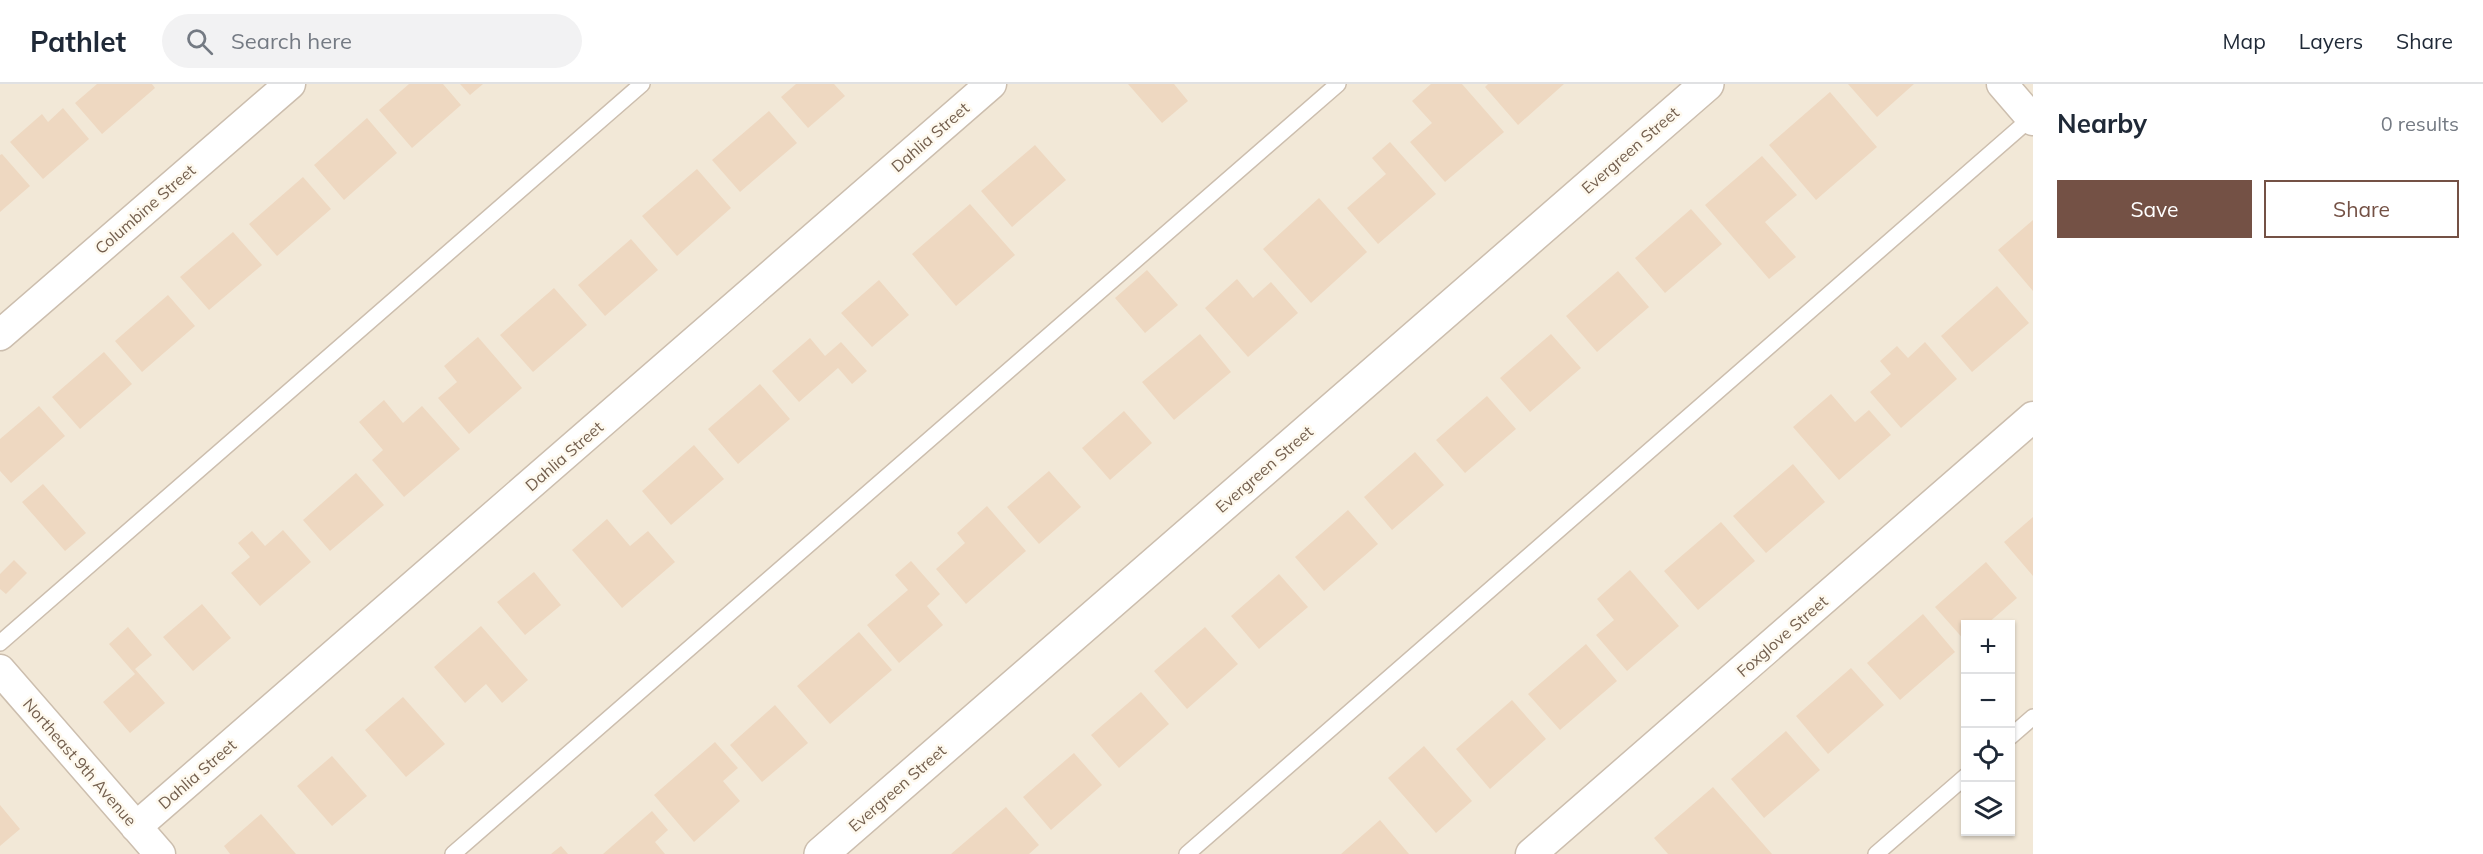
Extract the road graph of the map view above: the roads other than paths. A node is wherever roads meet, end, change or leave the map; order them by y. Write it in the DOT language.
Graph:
graph roads {
  1 [pos="290,84"];
  2 [pos="642,84"];
  3 [pos="991,84"];
  4 [pos="1338,84"];
  5 [pos="1707,84"];
  6 [pos="2002,84"];
  7 [pos="2032,119"];
  8 [pos="0,335"];
  9 [pos="2033,417"];
  10 [pos="0,643"];
  11 [pos="0,670"];
  12 [pos="2033,717"];
  13 [pos="2015,733"];
  14 [pos="1961,779"];
  15 [pos="136,827"];
  16 [pos="160,854"];
  17 [pos="453,854"];
  18 [pos="821,854"];
  19 [pos="1187,854"];
  20 [pos="1531,854"];
  21 [pos="1875,854"];
  1 -- 8 [label="street, Columbine Street"];
  2 -- 10 [label="lane"];
  3 -- 15 [label="street, Dahlia Street"];
  4 -- 17 [label="lane"];
  5 -- 18 [label="street, Evergreen Street"];
  6 -- 7 [label="street"];
  7 -- 19 [label="lane"];
  9 -- 20 [label="street, Foxglove Street"];
  11 -- 15 [label="street, Northeast 9th Avenue"];
  12 -- 13 [label="lane"];
  14 -- 21 [label="lane"];
  15 -- 16 [label="street, Northeast 9th Avenue"];
}
